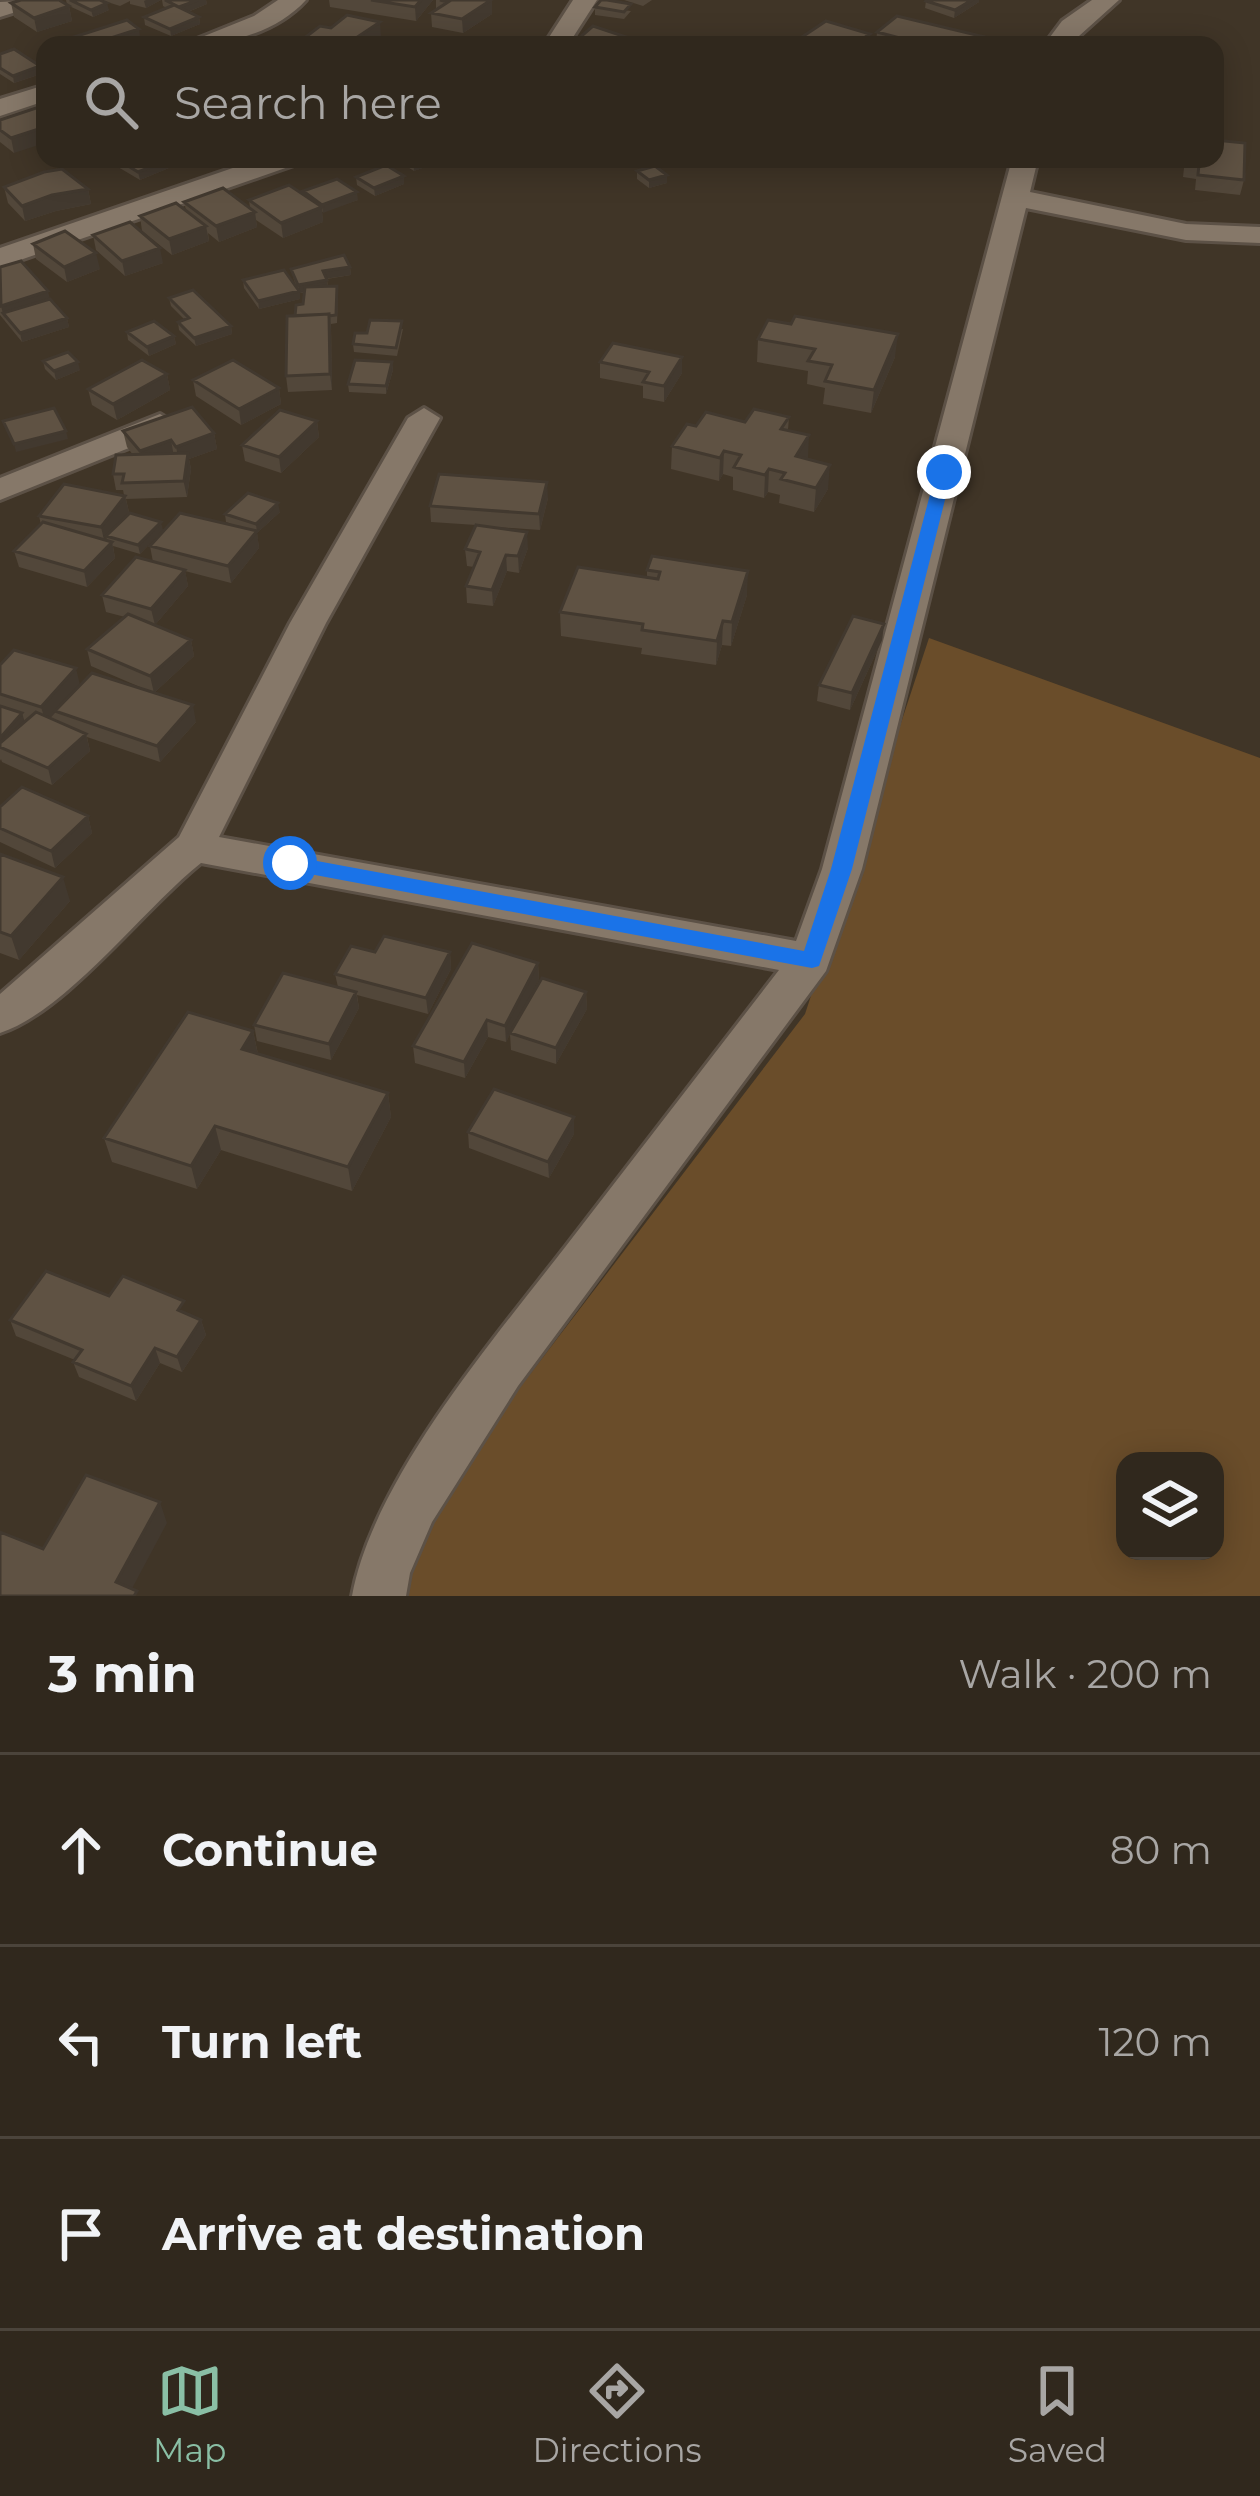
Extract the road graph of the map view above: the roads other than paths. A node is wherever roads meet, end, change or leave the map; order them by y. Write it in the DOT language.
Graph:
graph roads {
  1 [pos="30,0"];
  2 [pos="294,0"];
  3 [pos="584,0"];
  4 [pos="1107,0"];
  5 [pos="0,10"];
  6 [pos="220,36"];
  7 [pos="562,36"];
  8 [pos="1063,36"];
  9 [pos="36,96"];
  10 [pos="0,108"];
  11 [pos="259,168"];
  12 [pos="1021,178"];
  13 [pos="1260,235"];
  14 [pos="0,258"];
  15 [pos="424,418"];
  16 [pos="160,424"];
  17 [pos="0,490"];
  18 [pos="194,847"];
  19 [pos="812,960"];
  20 [pos="0,1016"];
  21 [pos="379,1596"];
  1 -- 5 [label="street"];
  2 -- 6 [label="street"];
  3 -- 7 [label="street"];
  4 -- 8 [label="street"];
  9 -- 10 [label="street"];
  11 -- 14 [label="street"];
  12 -- 13 [label="street"];
  12 -- 19 [label="street"];
  15 -- 18 [label="street"];
  16 -- 17 [label="street"];
  18 -- 19 [label="street"];
  18 -- 20 [label="street"];
  19 -- 21 [label="street"];
}
